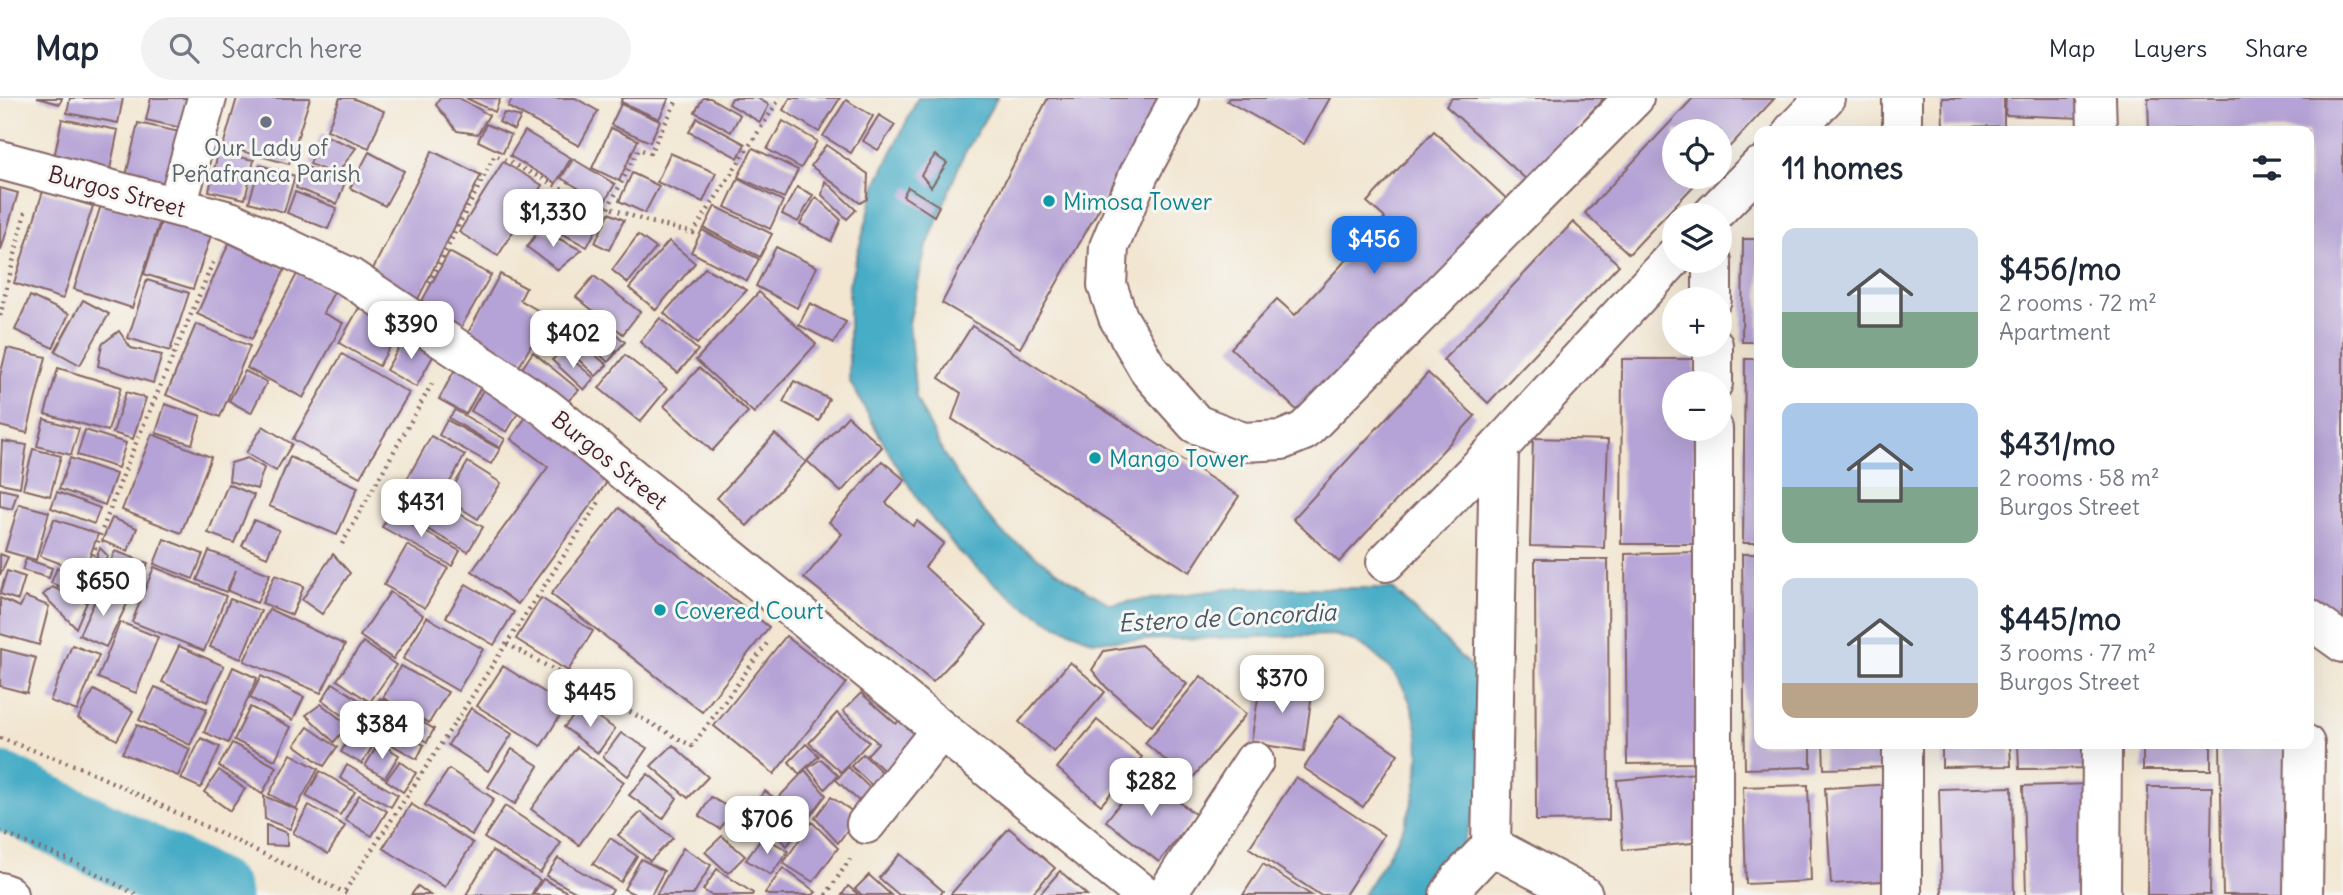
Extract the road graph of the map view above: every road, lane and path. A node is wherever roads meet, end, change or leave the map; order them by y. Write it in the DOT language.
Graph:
graph roads {
  1 [pos="207,98"];
  2 [pos="678,98"];
  3 [pos="780,98"];
  4 [pos="1180,98"];
  5 [pos="1634,98"];
  6 [pos="1825,98"];
  7 [pos="1902,98"];
  8 [pos="2096,98"];
  9 [pos="1798,126"];
  10 [pos="1902,126"];
  11 [pos="2097,126"];
  12 [pos="17,165"];
  13 [pos="1754,172"];
  14 [pos="1724,203"];
  15 [pos="177,206"];
  16 [pos="608,208"];
  17 [pos="230,221"];
  18 [pos="1662,270"];
  19 [pos="0,316"];
  20 [pos="411,318"];
  21 [pos="453,346"];
  22 [pos="1713,441"];
  23 [pos="1499,447"];
  24 [pos="621,469"];
  25 [pos="342,544"];
  26 [pos="1386,562"];
  27 [pos="85,575"];
  28 [pos="791,610"];
  29 [pos="2314,622"];
  30 [pos="2343,643"];
  31 [pos="507,644"];
  32 [pos="940,731"];
  33 [pos="0,738"];
  34 [pos="1902,749"];
  35 [pos="2102,749"];
  36 [pos="2305,749"];
  37 [pos="1254,761"];
  38 [pos="866,824"];
  39 [pos="0,832"];
  40 [pos="1491,846"];
  41 [pos="0,892"];
  42 [pos="348,893"];
  43 [pos="8,895"];
  44 [pos="137,895"];
  45 [pos="1144,895"];
  46 [pos="1166,895"];
  47 [pos="1449,895"];
  48 [pos="1583,895"];
  49 [pos="1713,895"];
  50 [pos="1902,895"];
  51 [pos="2101,895"];
  52 [pos="2303,895"];
  1 -- 15 [label="street"];
  2 -- 16 [label="path"];
  3 -- 16 [label="path"];
  4 -- 5 [label="street"];
  6 -- 9 [label="street"];
  7 -- 10 [label="street"];
  8 -- 11 [label="street"];
  12 -- 15 [label="street, Burgos Street"];
  12 -- 19 [label="path"];
  13 -- 14 [label="street"];
  15 -- 17 [label="street, Burgos Street"];
  16 -- 20 [label="path"];
  17 -- 20 [label="street, Burgos Street"];
  17 -- 27 [label="path"];
  18 -- 23 [label="street"];
  20 -- 21 [label="street, Burgos Street"];
  21 -- 24 [label="street, Burgos Street"];
  21 -- 25 [label="path"];
  22 -- 49 [label="street"];
  23 -- 26 [label="street"];
  23 -- 40 [label="street"];
  24 -- 28 [label="street, Burgos Street"];
  24 -- 31 [label="path"];
  28 -- 31 [label="path"];
  28 -- 32 [label="street, Burgos Street"];
  29 -- 30 [label="street"];
  31 -- 42 [label="path"];
  32 -- 38 [label="street"];
  32 -- 45 [label="street, Burgos Street"];
  33 -- 42 [label="path"];
  34 -- 50 [label="street"];
  35 -- 51 [label="street"];
  36 -- 52 [label="street"];
  37 -- 46 [label="street"];
  39 -- 44 [label="path"];
  40 -- 47 [label="street"];
  40 -- 48 [label="street"];
  41 -- 43 [label="street"];
}
